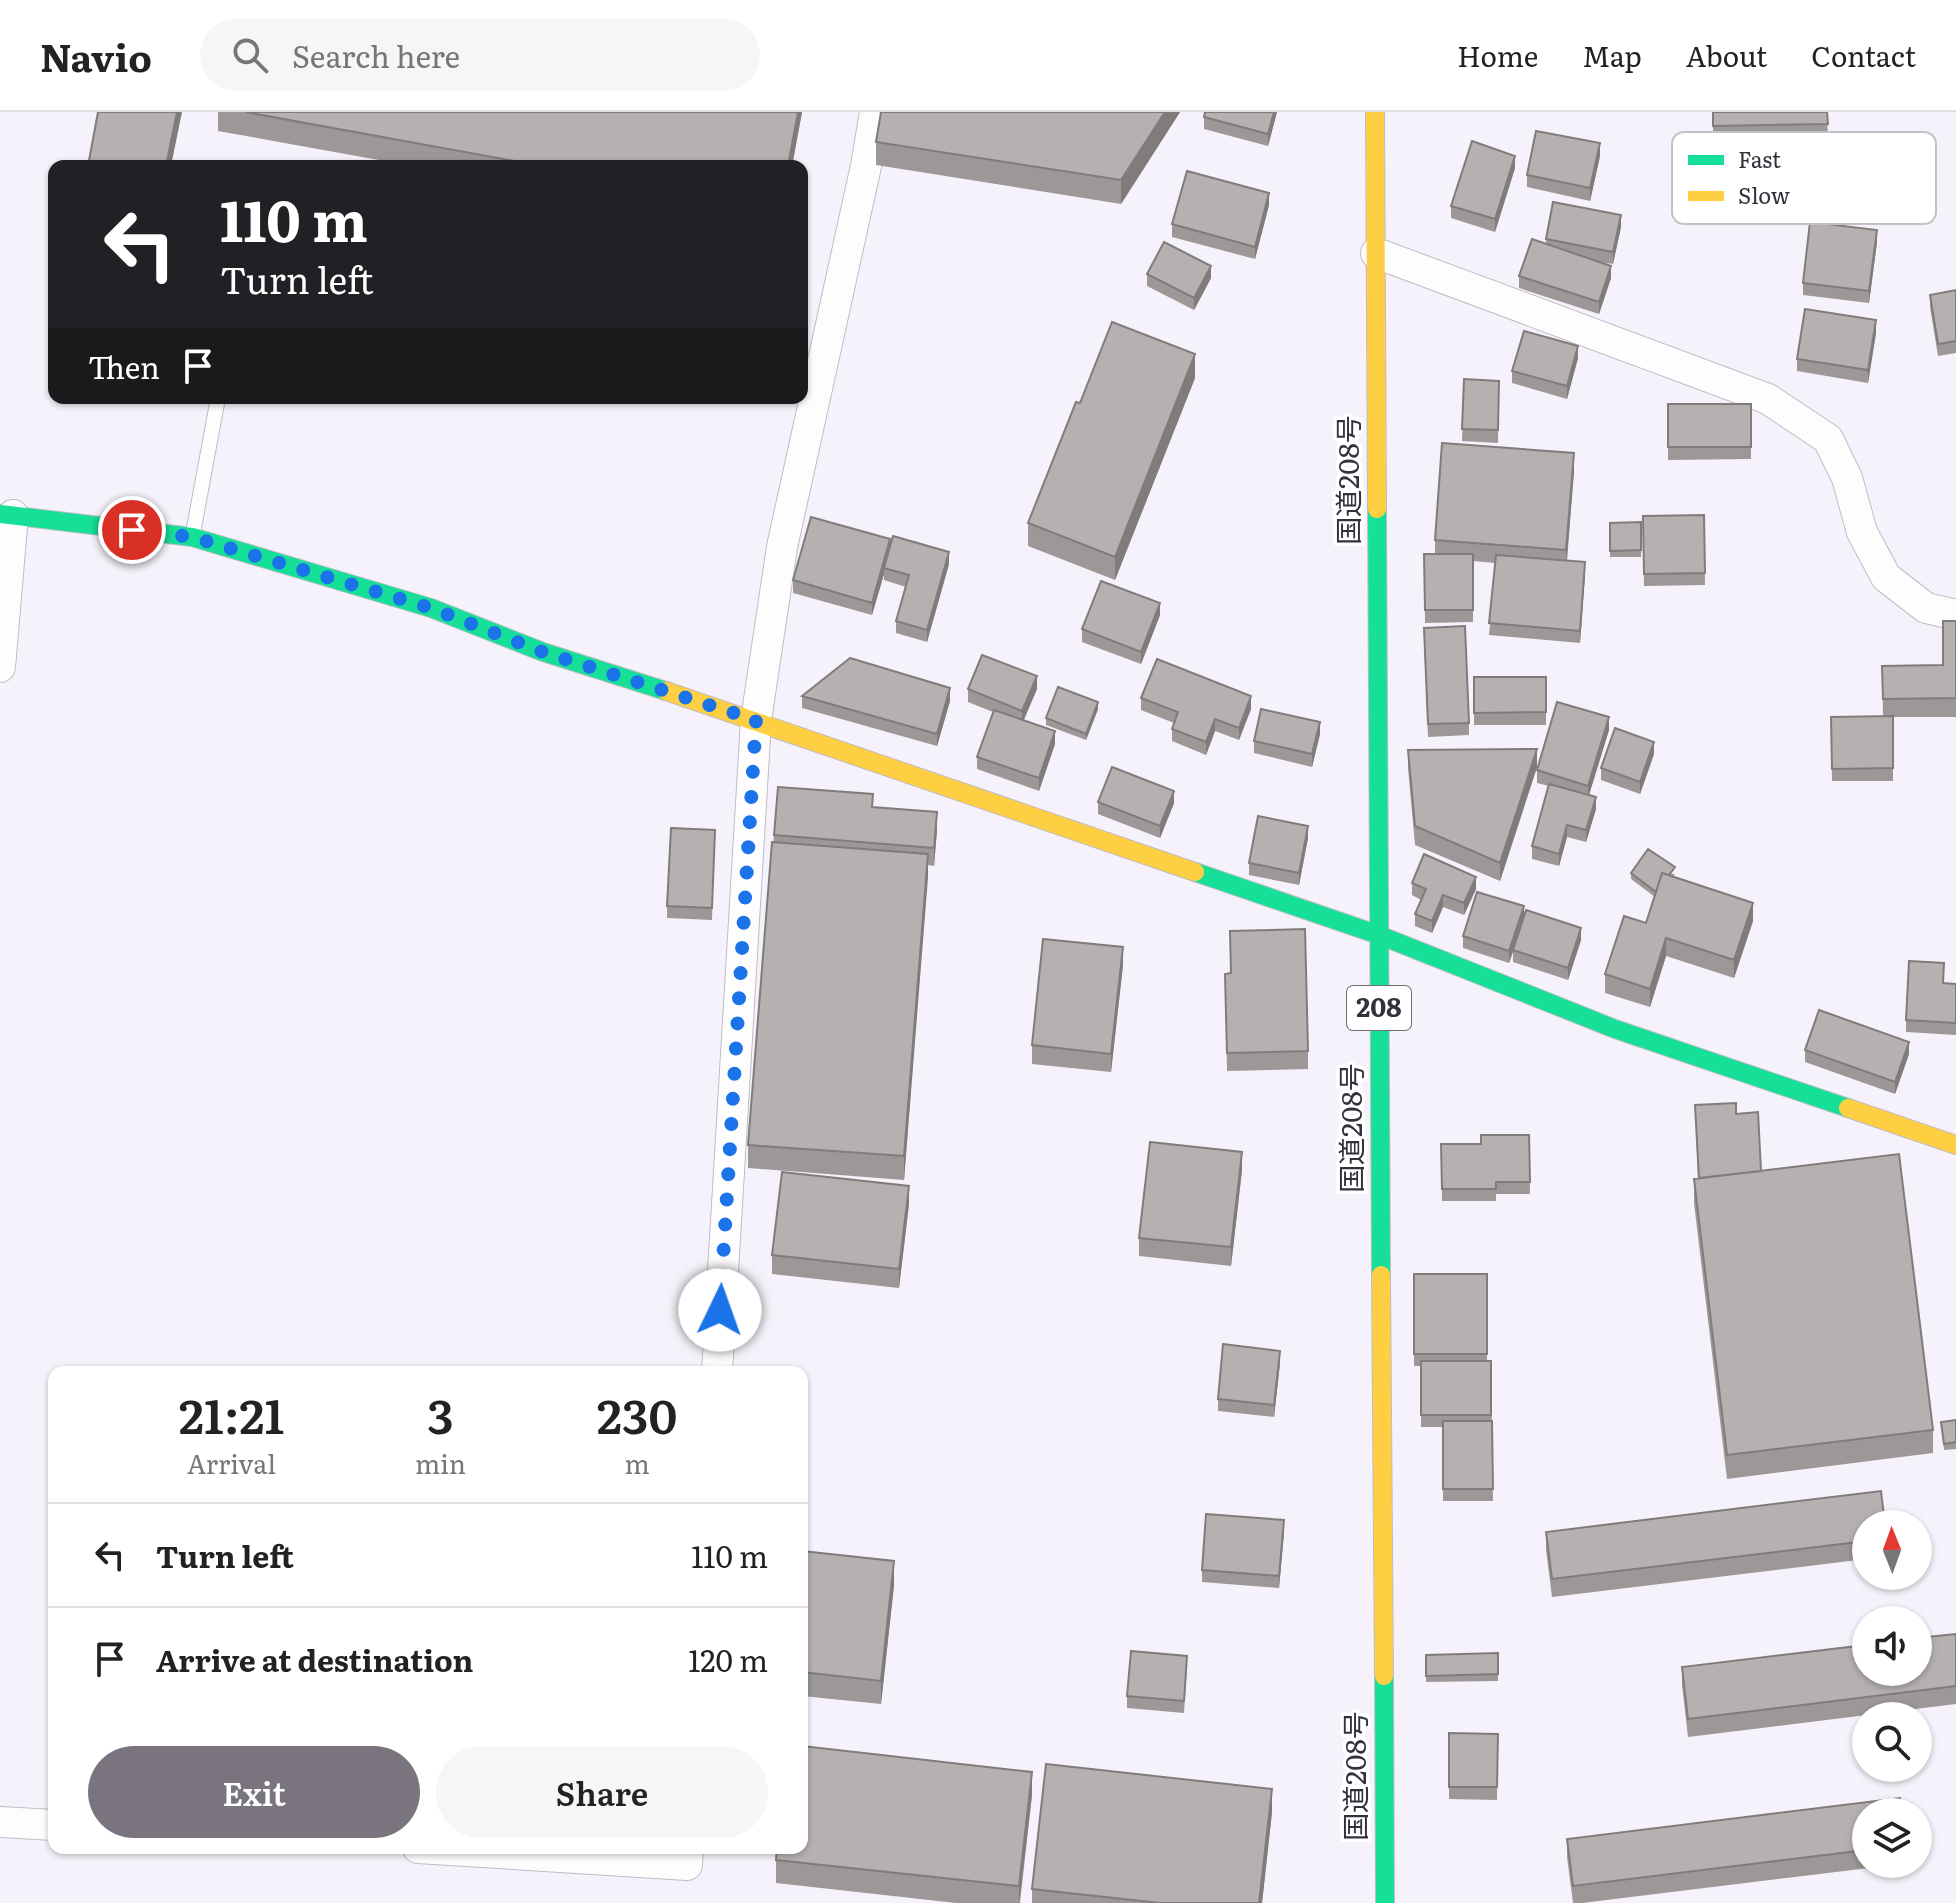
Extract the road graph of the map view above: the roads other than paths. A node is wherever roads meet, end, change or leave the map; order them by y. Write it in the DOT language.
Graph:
graph roads {
  1 [pos="875,112"];
  2 [pos="1375,112"];
  3 [pos="1376,253"];
  4 [pos="217,404"];
  5 [pos="7,515"];
  6 [pos="192,537"];
  7 [pos="1956,615"];
  8 [pos="0,667"];
  9 [pos="756,720"];
  10 [pos="1379,935"];
  11 [pos="1956,1145"];
  12 [pos="717,1366"];
  13 [pos="0,1822"];
  14 [pos="48,1825"];
  15 [pos="513,1854"];
  16 [pos="688,1854"];
  17 [pos="1385,1903"];
  1 -- 9 [label="street"];
  2 -- 3 [label="main road, 国道208号 / 208"];
  3 -- 7 [label="street"];
  3 -- 10 [label="main road, 国道208号 / 208"];
  4 -- 6 [label="lane"];
  5 -- 6 [label="main road"];
  5 -- 8 [label="street"];
  6 -- 9 [label="main road"];
  9 -- 10 [label="main road"];
  9 -- 12 [label="street"];
  10 -- 11 [label="main road"];
  10 -- 17 [label="main road, 国道208号 / 208"];
  13 -- 14 [label="street"];
  15 -- 16 [label="street"];
}
